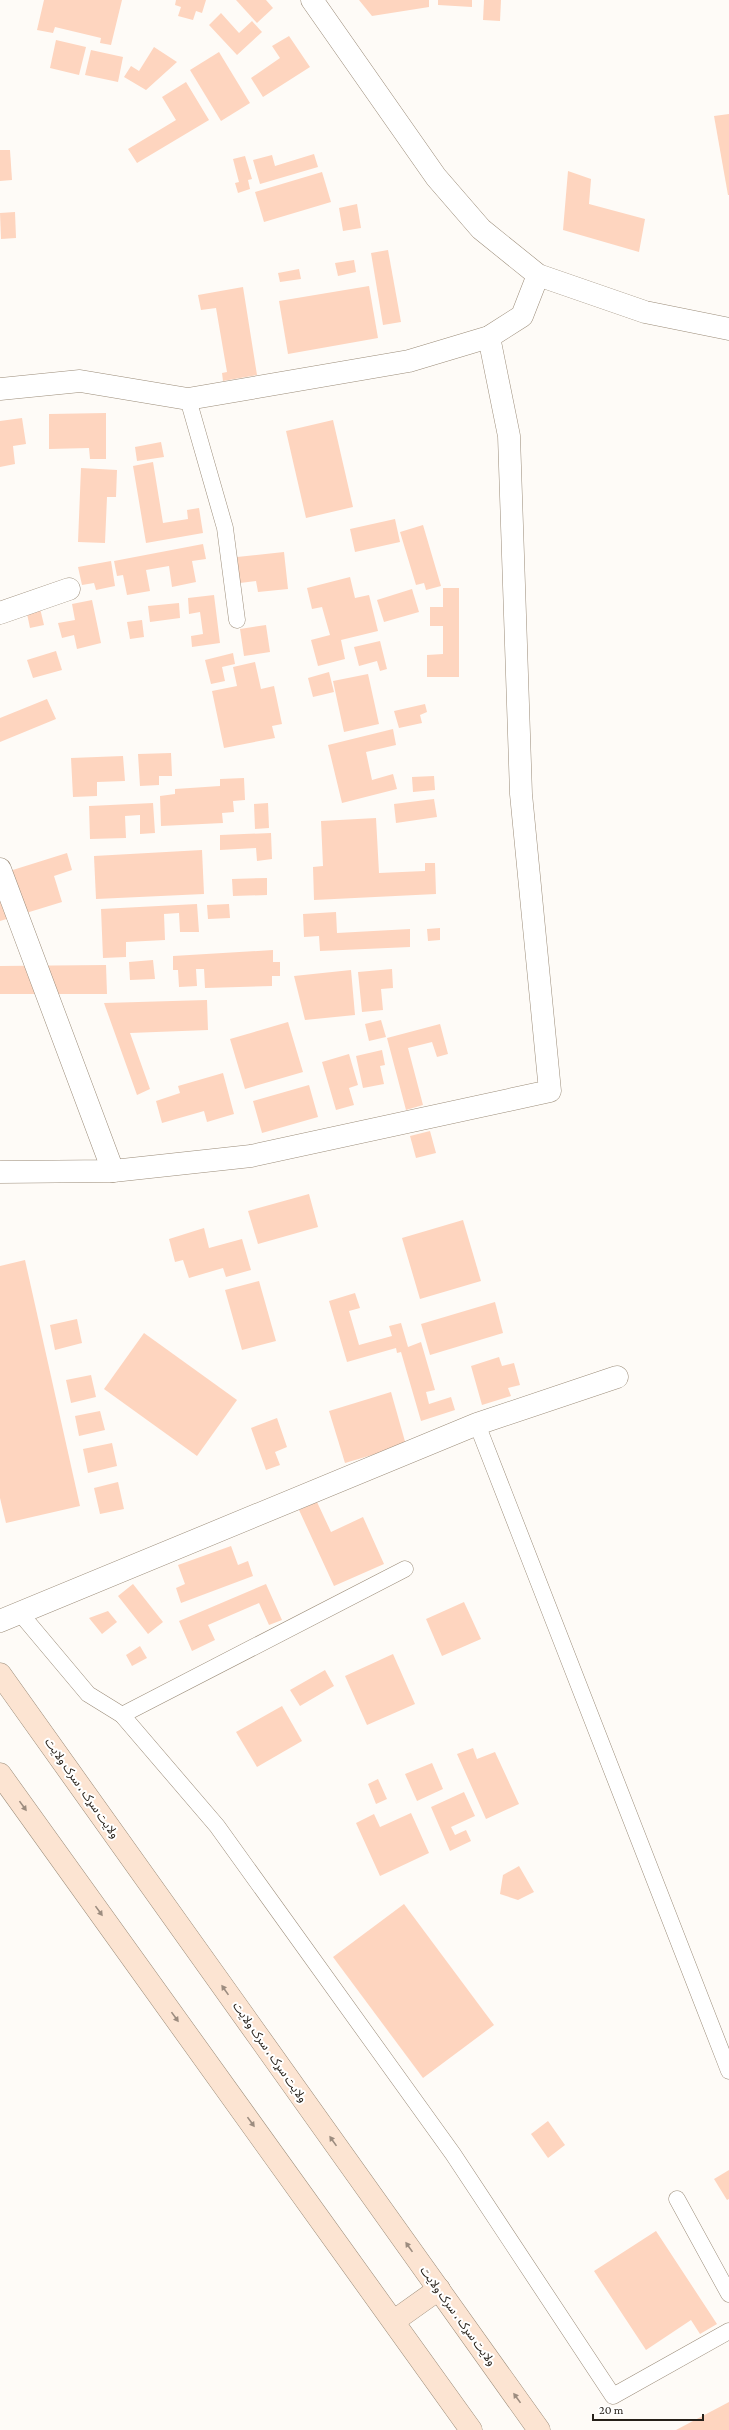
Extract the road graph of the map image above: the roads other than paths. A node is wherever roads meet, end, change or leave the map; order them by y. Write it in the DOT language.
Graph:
graph roads {
  1 [pos="312,0"];
  2 [pos="538,275"];
  3 [pos="729,329"];
  4 [pos="489,338"];
  5 [pos="0,389"];
  6 [pos="188,399"];
  7 [pos="70,589"];
  8 [pos="0,613"];
  9 [pos="237,620"];
  10 [pos="0,869"];
  11 [pos="113,1171"];
  12 [pos="0,1172"];
  13 [pos="617,1377"];
  14 [pos="477,1424"];
  15 [pos="405,1569"];
  16 [pos="20,1613"];
  17 [pos="0,1621"];
  18 [pos="0,1674"];
  19 [pos="122,1715"];
  20 [pos="0,1774"];
  21 [pos="729,2072"];
  22 [pos="677,2199"];
  23 [pos="439,2289"];
  24 [pos="729,2294"];
  25 [pos="394,2322"];
  26 [pos="729,2331"];
  27 [pos="471,2430"];
  28 [pos="539,2430"];
  1 -- 2 [label="street"];
  2 -- 3 [label="street"];
  2 -- 4 [label="street"];
  4 -- 6 [label="street"];
  4 -- 11 [label="street"];
  5 -- 6 [label="street"];
  6 -- 9 [label="lane"];
  7 -- 8 [label="street"];
  10 -- 11 [label="street"];
  11 -- 12 [label="street"];
  13 -- 14 [label="street"];
  14 -- 16 [label="street"];
  14 -- 21 [label="lane"];
  15 -- 19 [label="lane"];
  16 -- 17 [label="street"];
  16 -- 19 [label="lane"];
  23 -- 18 [label="main road, ولایت سړک ، سرک ولایت, one-way"];
  19 -- 26 [label="lane"];
  20 -- 25 [label="main road, one-way"];
  22 -- 24 [label="lane"];
  23 -- 25 [label="main road"];
  28 -- 23 [label="main road, ولایت سړک ، سرک ولایت, one-way"];
  25 -- 27 [label="main road"];
}
